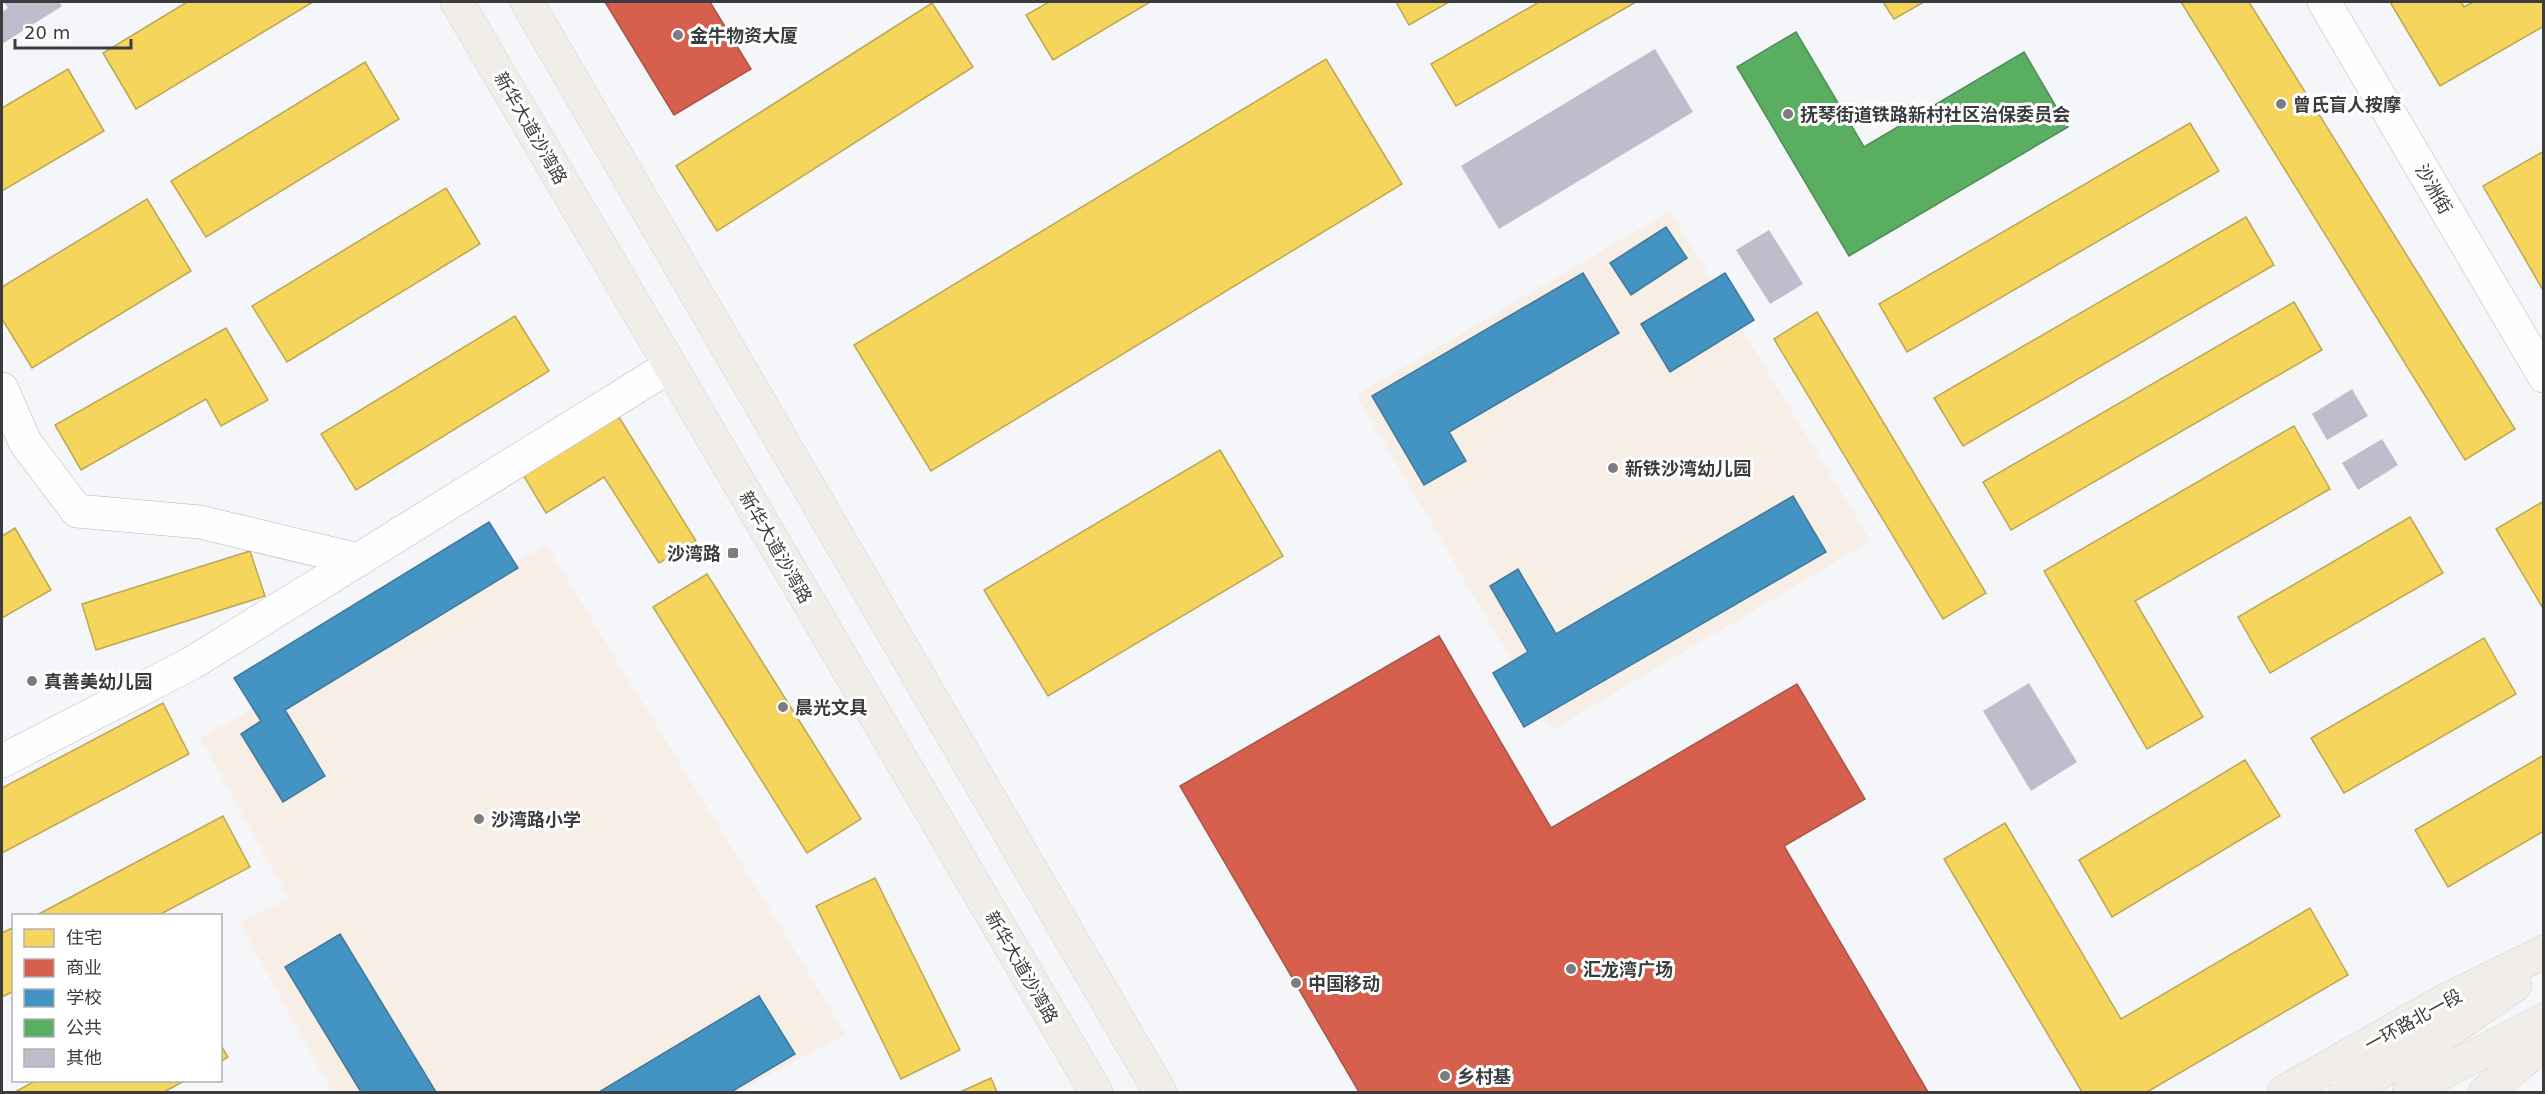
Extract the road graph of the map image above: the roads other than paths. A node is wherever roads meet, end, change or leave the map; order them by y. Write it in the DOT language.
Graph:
graph roads {
  1 [pos="458,2"];
  2 [pos="527,2"];
  3 [pos="2324,2"];
  4 [pos="670,366"];
  5 [pos="2544,376"];
  6 [pos="2,389"];
  7 [pos="358,560"];
  8 [pos="2,761"];
  9 [pos="2544,952"];
  10 [pos="2544,965"];
  11 [pos="2544,1020"];
  12 [pos="2544,1044"];
  13 [pos="1096,1092"];
  14 [pos="1160,1092"];
  15 [pos="2284,1092"];
  16 [pos="2346,1092"];
  17 [pos="2409,1092"];
  18 [pos="2485,1092"];
  1 -- 4 [label="main road, 新华大道沙湾路"];
  2 -- 14 [label="main road"];
  3 -- 5 [label="street, 沙洲街"];
  4 -- 7 [label="street"];
  4 -- 13 [label="main road, 新华大道沙湾路"];
  6 -- 7 [label="street"];
  7 -- 8 [label="street"];
  9 -- 15 [label="main road, 一环路北一段"];
  10 -- 16 [label="main road"];
  11 -- 17 [label="main road"];
  12 -- 18 [label="main road"];
}
